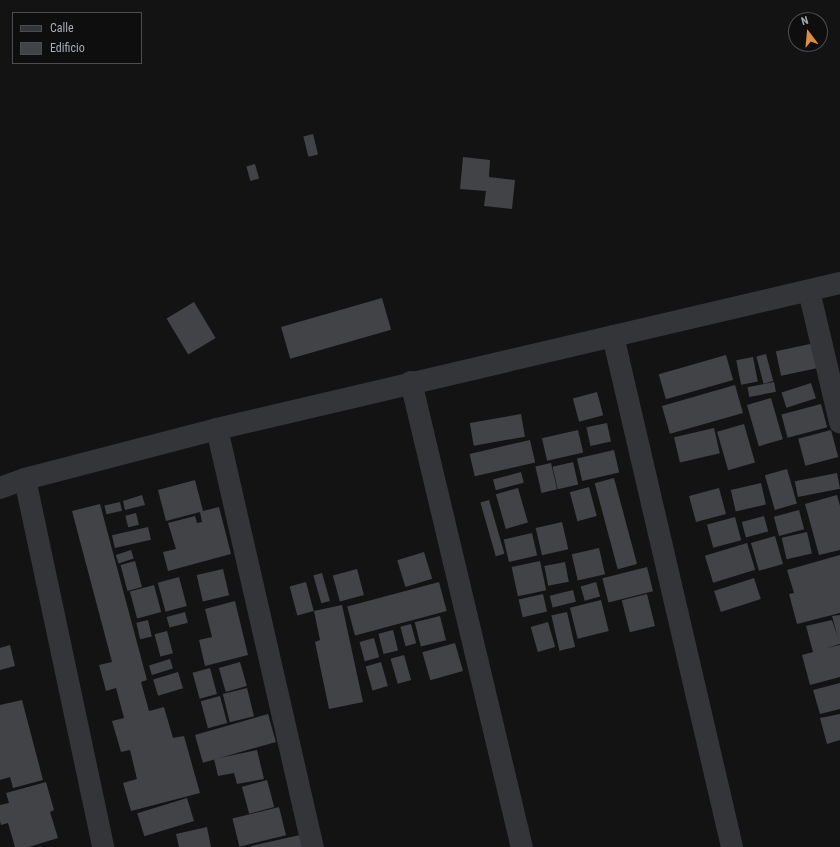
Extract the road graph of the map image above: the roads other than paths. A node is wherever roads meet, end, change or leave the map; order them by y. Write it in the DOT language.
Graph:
graph roads {
  1 [pos="840,283"];
  2 [pos="808,291"];
  3 [pos="613,336"];
  4 [pos="411,382"];
  5 [pos="840,422"];
  6 [pos="217,429"];
  7 [pos="25,479"];
  8 [pos="0,488"];
  9 [pos="103,847"];
  10 [pos="313,847"];
  11 [pos="522,847"];
  12 [pos="732,847"];
  1 -- 2 [label="street"];
  2 -- 3 [label="street"];
  2 -- 5 [label="street"];
  3 -- 4 [label="street"];
  3 -- 12 [label="street"];
  4 -- 6 [label="street"];
  4 -- 11 [label="street"];
  6 -- 7 [label="street"];
  6 -- 10 [label="street"];
  7 -- 8 [label="street"];
  7 -- 9 [label="street"];
}
